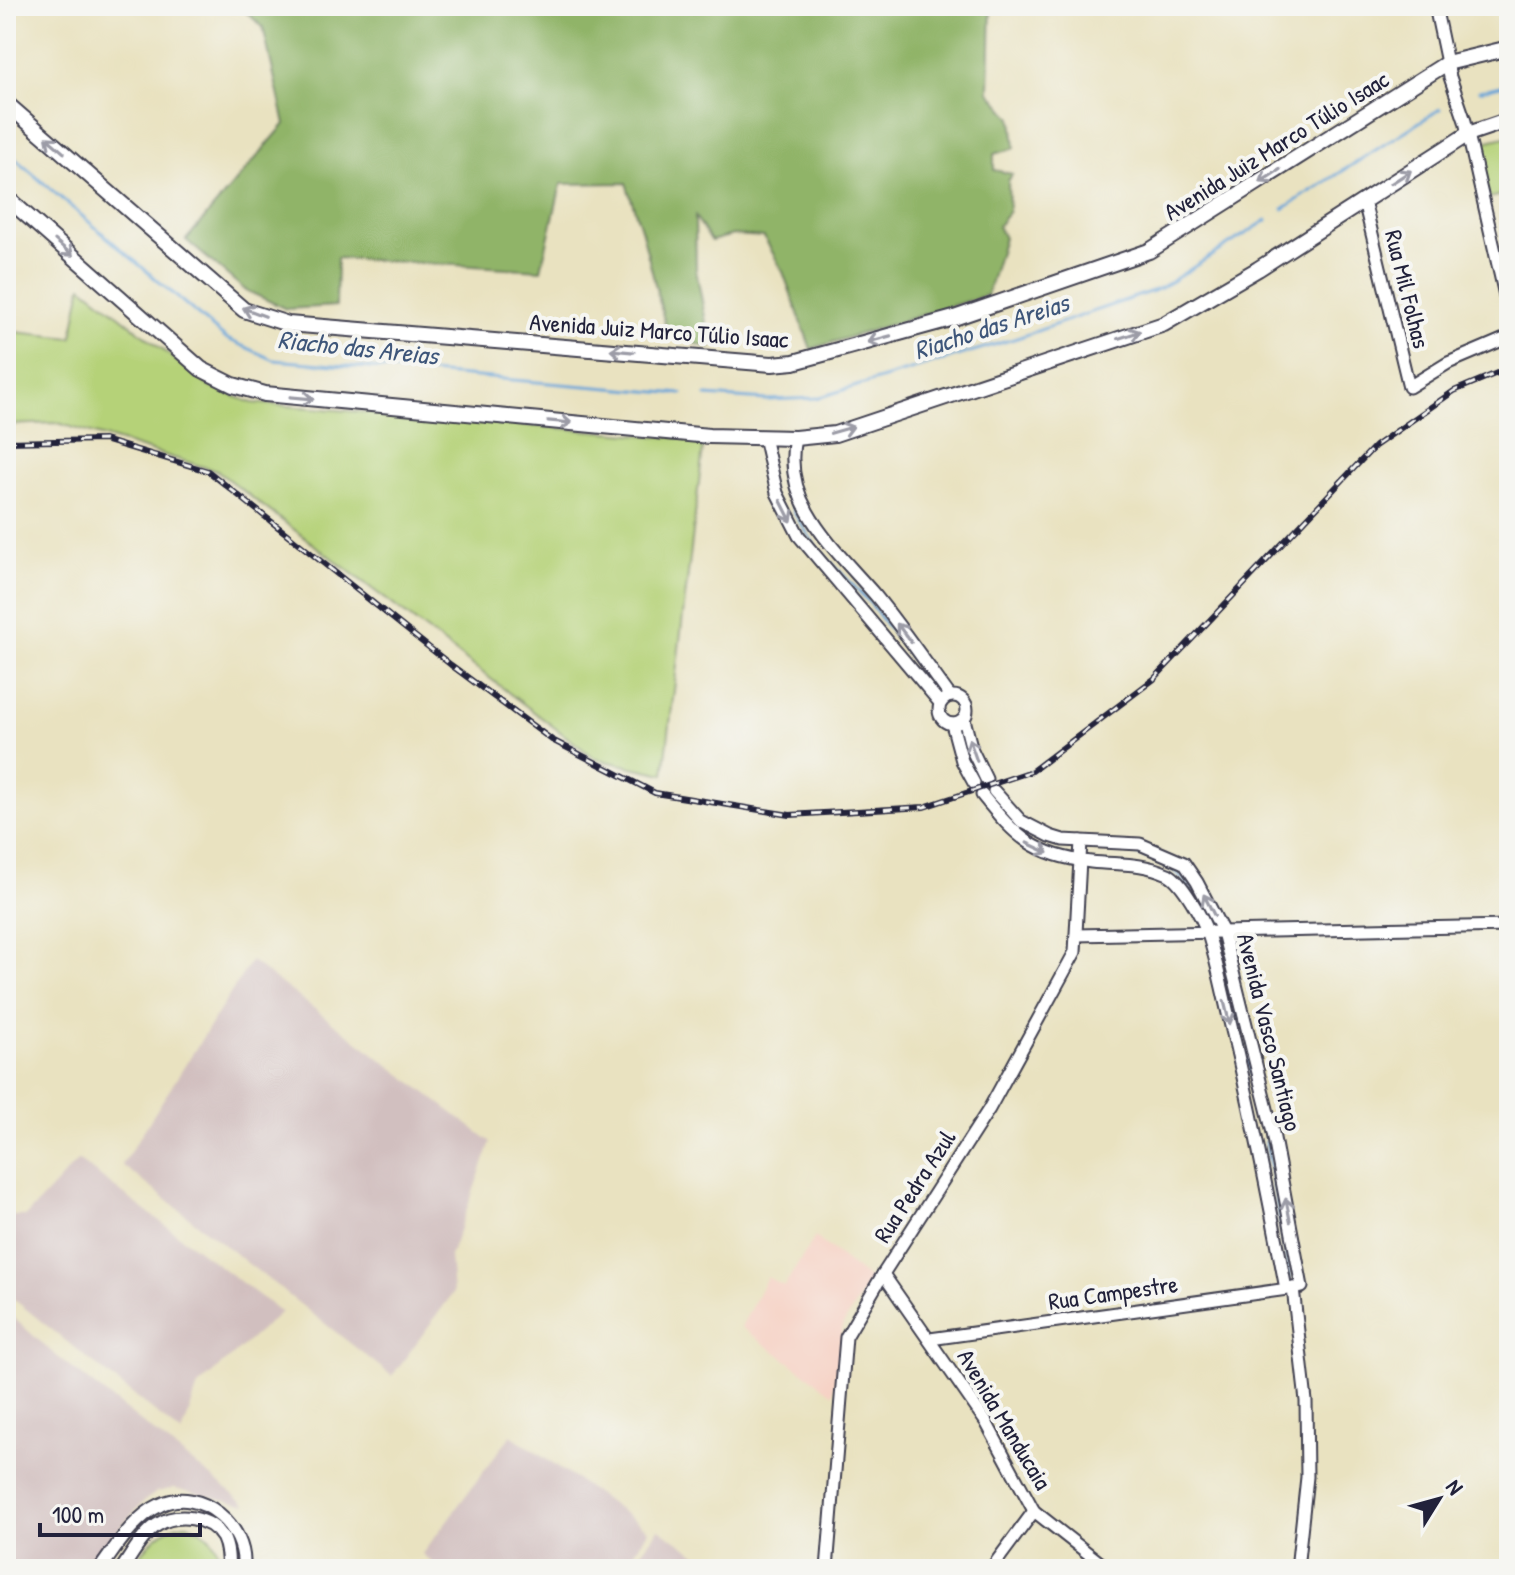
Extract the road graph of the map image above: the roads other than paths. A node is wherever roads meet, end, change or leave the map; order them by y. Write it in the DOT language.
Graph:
graph roads {
  1 [pos="1435,6"];
  2 [pos="1509,48"];
  3 [pos="1447,63"];
  4 [pos="6,103"];
  5 [pos="1509,120"];
  6 [pos="1468,134"];
  7 [pos="6,197"];
  8 [pos="1364,201"];
  9 [pos="1509,313"];
  10 [pos="1509,337"];
  11 [pos="764,437"];
  12 [pos="795,438"];
  13 [pos="945,699"];
  14 [pos="964,719"];
  15 [pos="952,724"];
  16 [pos="1081,841"];
  17 [pos="1080,860"];
  18 [pos="1509,926"];
  19 [pos="1207,932"];
  20 [pos="1223,932"];
  21 [pos="1076,935"];
  22 [pos="883,1274"];
  23 [pos="1293,1288"];
  24 [pos="930,1339"];
  25 [pos="1034,1511"];
  26 [pos="6,1564"];
  27 [pos="12,1569"];
  28 [pos="100,1569"];
  29 [pos="122,1569"];
  30 [pos="228,1569"];
  31 [pos="243,1569"];
  32 [pos="827,1569"];
  33 [pos="991,1569"];
  34 [pos="1108,1569"];
  35 [pos="1297,1569"];
  1 -- 3 [label="street"];
  2 -- 3 [label="main road, Avenida Juiz Marco Túlio Isaac"];
  3 -- 4 [label="main road, Avenida Juiz Marco Túlio Isaac, one-way"];
  3 -- 6 [label="street"];
  5 -- 6 [label="main road"];
  8 -- 6 [label="main road, one-way"];
  6 -- 9 [label="street"];
  7 -- 11 [label="main road, one-way"];
  8 -- 10 [label="street, Rua Mil Folhas"];
  12 -- 8 [label="main road, one-way"];
  11 -- 12 [label="main road"];
  11 -- 13 [label="street, one-way"];
  13 -- 12 [label="street, one-way"];
  13 -- 14 [label="street"];
  13 -- 15 [label="street"];
  14 -- 15 [label="street"];
  15 -- 14 [label="street, one-way"];
  16 -- 17 [label="street, Rua Pedra Azul"];
  16 -- 17 [label="street, Avenida Vasco Santiago, one-way"];
  20 -- 16 [label="street, Avenida Vasco Santiago, one-way"];
  17 -- 19 [label="street, Avenida Vasco Santiago"];
  17 -- 21 [label="street, Rua Pedra Azul"];
  18 -- 20 [label="street"];
  19 -- 20 [label="street"];
  19 -- 21 [label="street"];
  19 -- 23 [label="street, Avenida Vasco Santiago, one-way"];
  23 -- 20 [label="street, Avenida Vasco Santiago, one-way"];
  21 -- 22 [label="street, Rua Pedra Azul"];
  22 -- 24 [label="street, Avenida Manducaia"];
  22 -- 32 [label="street, Rua Pedra Azul"];
  23 -- 24 [label="street, Rua Campestre"];
  23 -- 35 [label="street, Avenida Vasco Santiago"];
  24 -- 25 [label="street, Avenida Manducaia"];
  25 -- 33 [label="street"];
  25 -- 34 [label="street, Avenida Manducaia"];
  26 -- 27 [label="main road"];
  28 -- 31 [label="main road"];
  29 -- 30 [label="main road"];
}
